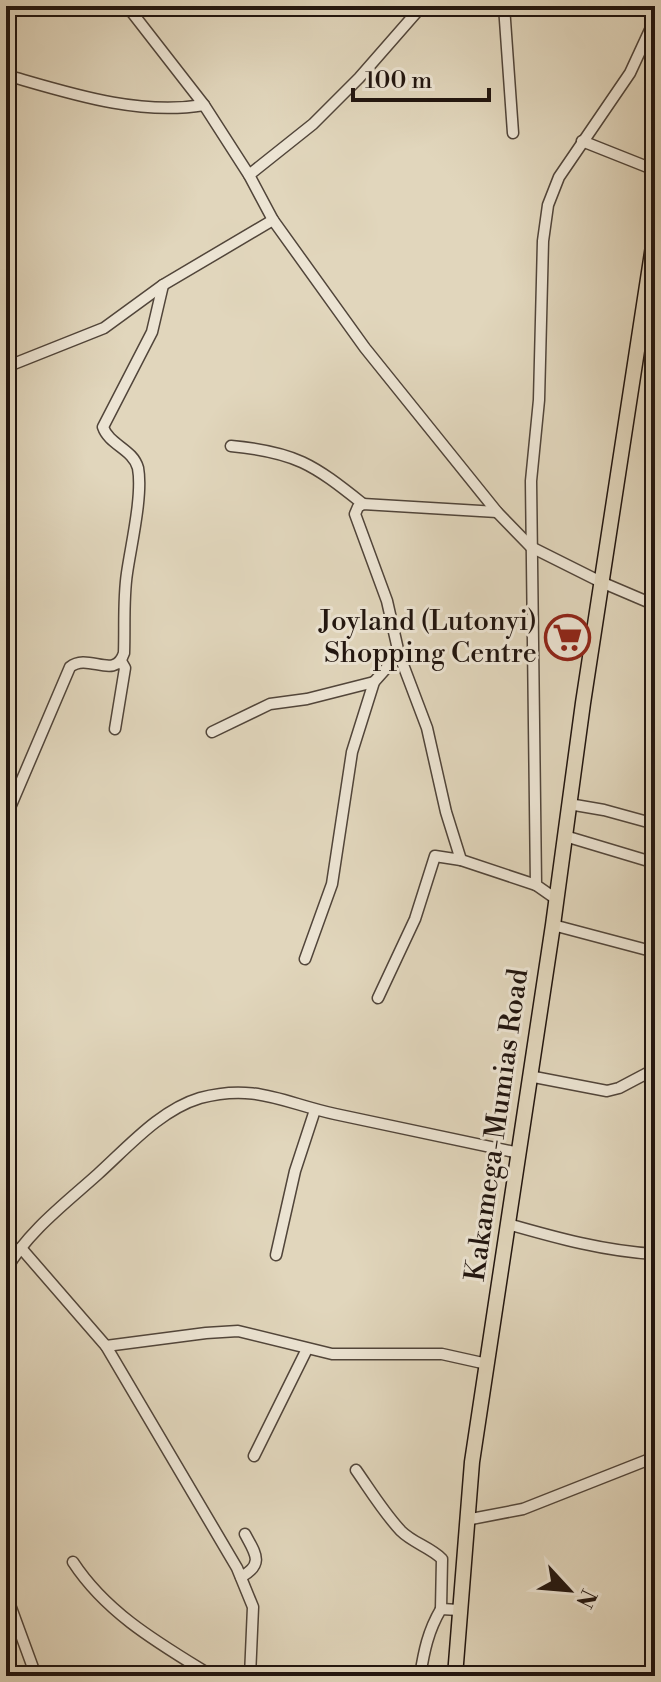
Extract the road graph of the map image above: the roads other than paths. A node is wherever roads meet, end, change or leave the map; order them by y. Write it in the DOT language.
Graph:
graph roads {
  1 [pos="127,6"];
  2 [pos="422,6"];
  3 [pos="504,6"];
  4 [pos="655,19"];
  5 [pos="6,75"];
  6 [pos="204,105"];
  7 [pos="513,133"];
  8 [pos="582,141"];
  9 [pos="655,170"];
  10 [pos="249,175"];
  11 [pos="273,220"];
  12 [pos="655,233"];
  13 [pos="163,285"];
  14 [pos="6,367"];
  15 [pos="231,446"];
  16 [pos="363,504"];
  17 [pos="497,512"];
  18 [pos="531,547"];
  19 [pos="601,582"];
  20 [pos="655,605"];
  21 [pos="399,654"];
  22 [pos="121,661"];
  23 [pos="374,682"];
  24 [pos="115,729"];
  25 [pos="212,732"];
  26 [pos="569,804"];
  27 [pos="6,817"];
  28 [pos="655,824"];
  29 [pos="565,836"];
  30 [pos="461,860"];
  31 [pos="655,863"];
  32 [pos="536,885"];
  33 [pos="556,899"];
  34 [pos="553,925"];
  35 [pos="655,952"];
  36 [pos="305,959"];
  37 [pos="378,998"];
  38 [pos="655,1069"];
  39 [pos="529,1076"];
  40 [pos="315,1110"];
  41 [pos="519,1153"];
  42 [pos="508,1224"];
  43 [pos="21,1248"];
  44 [pos="655,1254"];
  45 [pos="276,1255"];
  46 [pos="6,1270"];
  47 [pos="106,1346"];
  48 [pos="307,1349"];
  49 [pos="487,1364"];
  50 [pos="254,1456"];
  51 [pos="655,1457"];
  52 [pos="356,1470"];
  53 [pos="466,1520"];
  54 [pos="245,1534"];
  55 [pos="73,1562"];
  56 [pos="241,1577"];
  57 [pos="6,1594"];
  58 [pos="441,1609"];
  59 [pos="459,1610"];
  60 [pos="36,1676"];
  61 [pos="212,1676"];
  62 [pos="250,1676"];
  63 [pos="420,1676"];
  64 [pos="455,1676"];
  1 -- 6 [label="street"];
  2 -- 10 [label="street"];
  3 -- 7 [label="street"];
  4 -- 8 [label="street"];
  5 -- 6 [label="street"];
  6 -- 10 [label="street"];
  8 -- 9 [label="street"];
  8 -- 18 [label="street"];
  10 -- 11 [label="street"];
  11 -- 13 [label="street"];
  11 -- 17 [label="street"];
  12 -- 19 [label="highway, Kakamega-Mumias Road"];
  13 -- 14 [label="street"];
  13 -- 22 [label="street"];
  15 -- 16 [label="street"];
  16 -- 17 [label="street"];
  16 -- 21 [label="street"];
  17 -- 18 [label="street"];
  18 -- 19 [label="street"];
  18 -- 32 [label="street"];
  19 -- 20 [label="street"];
  19 -- 26 [label="highway, Kakamega-Mumias Road"];
  21 -- 23 [label="street"];
  21 -- 30 [label="street"];
  22 -- 24 [label="street"];
  22 -- 27 [label="street"];
  23 -- 25 [label="street"];
  23 -- 36 [label="street"];
  26 -- 28 [label="street"];
  26 -- 29 [label="highway, Kakamega-Mumias Road"];
  29 -- 31 [label="street"];
  29 -- 33 [label="highway, Kakamega-Mumias Road"];
  30 -- 32 [label="street"];
  30 -- 37 [label="street"];
  32 -- 33 [label="street"];
  33 -- 34 [label="highway, Kakamega-Mumias Road"];
  34 -- 35 [label="street"];
  34 -- 39 [label="highway, Kakamega-Mumias Road"];
  38 -- 39 [label="street"];
  39 -- 41 [label="highway, Kakamega-Mumias Road"];
  40 -- 41 [label="street"];
  40 -- 43 [label="street"];
  40 -- 45 [label="street"];
  41 -- 42 [label="highway, Kakamega-Mumias Road"];
  42 -- 44 [label="street"];
  42 -- 49 [label="highway, Kakamega-Mumias Road"];
  43 -- 46 [label="street"];
  43 -- 47 [label="street"];
  47 -- 48 [label="street"];
  47 -- 56 [label="street"];
  48 -- 49 [label="street"];
  48 -- 50 [label="street"];
  49 -- 53 [label="highway, Kakamega-Mumias Road"];
  51 -- 53 [label="street"];
  52 -- 58 [label="street"];
  53 -- 59 [label="highway, Kakamega-Mumias Road"];
  54 -- 56 [label="street"];
  55 -- 61 [label="street"];
  56 -- 62 [label="street"];
  57 -- 60 [label="street"];
  58 -- 59 [label="street"];
  58 -- 63 [label="street"];
  59 -- 64 [label="highway, Kakamega-Mumias Road"];
}
